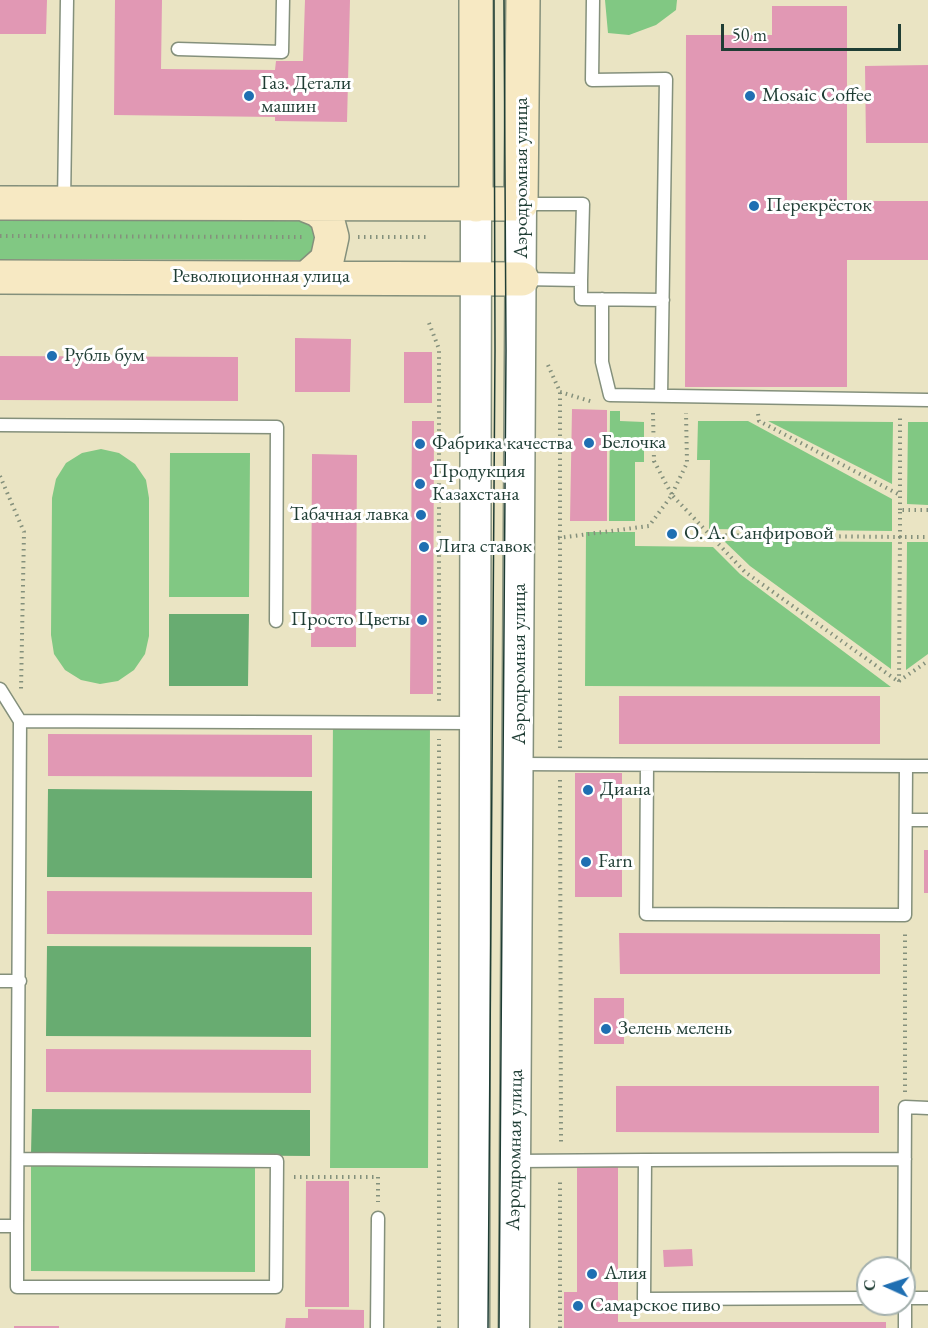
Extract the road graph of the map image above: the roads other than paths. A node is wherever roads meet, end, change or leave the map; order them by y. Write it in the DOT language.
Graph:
graph roads {
  1 [pos="67,0"];
  2 [pos="283,0"];
  3 [pos="476,0"];
  4 [pos="523,0"];
  5 [pos="593,0"];
  6 [pos="178,49"];
  7 [pos="0,203"];
  8 [pos="64,203"];
  9 [pos="303,204"];
  10 [pos="522,204"];
  11 [pos="476,205"];
  12 [pos="0,277"];
  13 [pos="308,277"];
  14 [pos="475,278"];
  15 [pos="522,279"];
  16 [pos="581,280"];
  17 [pos="602,300"];
  18 [pos="663,300"];
  19 [pos="661,396"];
  20 [pos="928,400"];
  21 [pos="0,424"];
  22 [pos="276,621"];
  23 [pos="0,689"];
  24 [pos="21,721"];
  25 [pos="475,723"];
  26 [pos="520,764"];
  27 [pos="647,765"];
  28 [pos="906,766"];
  29 [pos="928,766"];
  30 [pos="906,820"];
  31 [pos="928,820"];
  32 [pos="0,981"];
  33 [pos="20,981"];
  34 [pos="928,1108"];
  35 [pos="904,1159"];
  36 [pos="18,1160"];
  37 [pos="645,1160"];
  38 [pos="515,1161"];
  39 [pos="378,1218"];
  40 [pos="0,1226"];
  41 [pos="17,1226"];
  42 [pos="904,1256"];
  43 [pos="856,1298"];
  44 [pos="377,1328"];
  45 [pos="474,1328"];
  46 [pos="514,1328"];
  1 -- 8 [label="lane"];
  2 -- 6 [label="lane"];
  3 -- 11 [label="main road, Аэродромная улица"];
  4 -- 10 [label="main road, Аэродромная улица"];
  5 -- 18 [label="lane"];
  7 -- 8 [label="main road"];
  8 -- 9 [label="main road"];
  9 -- 11 [label="main road"];
  9 -- 13 [label="main road"];
  10 -- 11 [label="main road"];
  10 -- 15 [label="street, Аэродромная улица"];
  10 -- 16 [label="lane"];
  11 -- 14 [label="street, Аэродромная улица"];
  12 -- 13 [label="main road, Революционная улица"];
  13 -- 14 [label="main road, Революционная улица"];
  14 -- 15 [label="main road, Революционная улица"];
  14 -- 25 [label="street, Аэродромная улица"];
  15 -- 16 [label="lane"];
  15 -- 26 [label="street, Аэродромная улица"];
  16 -- 17 [label="lane"];
  17 -- 18 [label="lane"];
  17 -- 19 [label="lane"];
  18 -- 19 [label="lane"];
  19 -- 20 [label="lane"];
  21 -- 22 [label="lane"];
  23 -- 24 [label="lane"];
  24 -- 25 [label="lane"];
  24 -- 33 [label="lane"];
  25 -- 45 [label="street, Аэродромная улица"];
  26 -- 27 [label="lane"];
  26 -- 38 [label="street, Аэродромная улица"];
  27 -- 28 [label="lane"];
  27 -- 30 [label="lane"];
  28 -- 29 [label="lane"];
  28 -- 30 [label="lane"];
  30 -- 31 [label="lane"];
  32 -- 33 [label="lane"];
  33 -- 36 [label="lane"];
  34 -- 35 [label="lane"];
  35 -- 37 [label="lane"];
  35 -- 42 [label="lane"];
  36 -- 41 [label="lane"];
  36 -- 41 [label="lane"];
  37 -- 38 [label="lane"];
  37 -- 43 [label="lane"];
  38 -- 46 [label="street, Аэродромная улица"];
  39 -- 44 [label="lane"];
  40 -- 41 [label="lane"];
}
